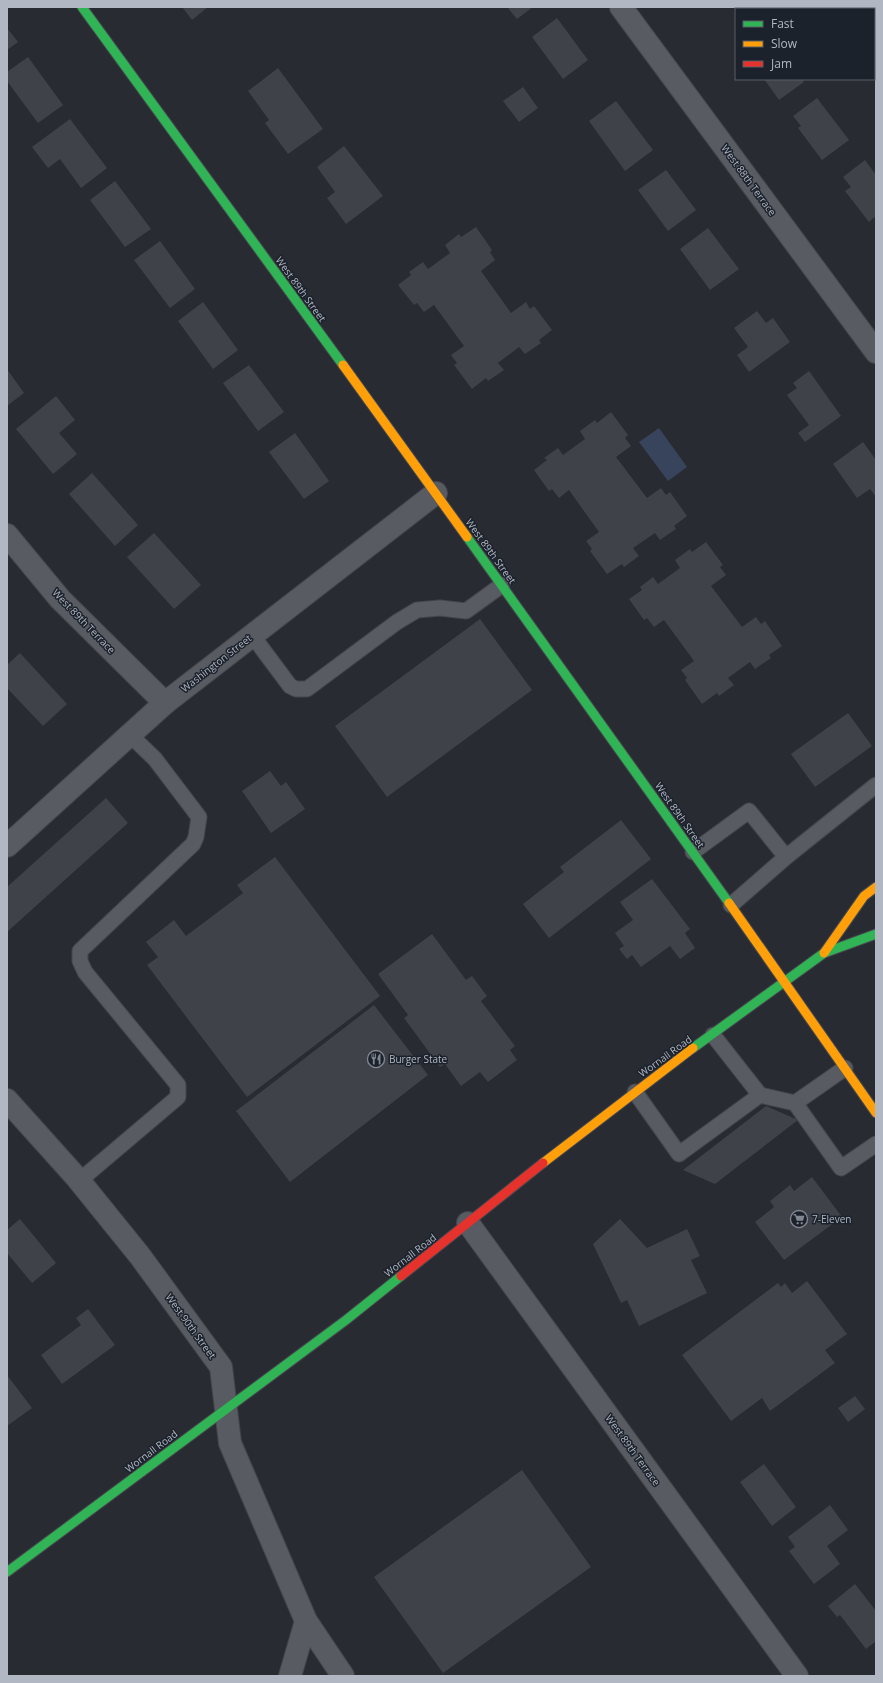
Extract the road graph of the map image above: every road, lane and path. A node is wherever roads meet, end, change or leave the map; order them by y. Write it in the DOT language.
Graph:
graph roads {
  1 [pos="82,7"];
  2 [pos="621,7"];
  3 [pos="876,352"];
  4 [pos="436,493"];
  5 [pos="7,535"];
  6 [pos="502,585"];
  7 [pos="252,635"];
  8 [pos="165,703"];
  9 [pos="129,734"];
  10 [pos="876,785"];
  11 [pos="7,846"];
  12 [pos="693,852"];
  13 [pos="786,857"];
  14 [pos="876,887"];
  15 [pos="731,905"];
  16 [pos="876,934"];
  17 [pos="824,953"];
  18 [pos="786,981"];
  19 [pos="713,1035"];
  20 [pos="845,1068"];
  21 [pos="635,1092"];
  22 [pos="760,1095"];
  23 [pos="7,1100"];
  24 [pos="795,1103"];
  25 [pos="876,1113"];
  26 [pos="876,1144"];
  27 [pos="79,1181"];
  28 [pos="468,1223"];
  29 [pos="226,1409"];
  30 [pos="7,1572"];
  31 [pos="306,1621"];
  32 [pos="290,1676"];
  33 [pos="343,1676"];
  34 [pos="797,1676"];
  1 -- 4 [label="street, West 89th Street"];
  2 -- 3 [label="street, West 88th Terrace"];
  4 -- 6 [label="street, West 89th Street"];
  4 -- 7 [label="street, Washington Street"];
  5 -- 8 [label="street, West 89th Terrace"];
  6 -- 7 [label="lane"];
  6 -- 12 [label="street, West 89th Street"];
  7 -- 8 [label="street, Washington Street"];
  8 -- 9 [label="street, Washington Street"];
  9 -- 11 [label="street, Washington Street"];
  9 -- 27 [label="lane"];
  10 -- 13 [label="lane"];
  12 -- 13 [label="lane"];
  12 -- 15 [label="street, West 89th Street"];
  13 -- 15 [label="lane"];
  14 -- 17 [label="street, Wornall Road"];
  15 -- 18 [label="street, West 89th Street"];
  16 -- 17 [label="street, Wornall Road"];
  17 -- 18 [label="street, Wornall Road"];
  18 -- 19 [label="street, Wornall Road"];
  18 -- 20 [label="street, West 89th Street"];
  19 -- 21 [label="street, Wornall Road"];
  19 -- 22 [label="lane"];
  20 -- 24 [label="lane"];
  20 -- 25 [label="street, West 89th Street"];
  21 -- 22 [label="lane"];
  21 -- 28 [label="street, Wornall Road"];
  22 -- 24 [label="lane"];
  23 -- 27 [label="street, West 90th Street"];
  24 -- 26 [label="lane"];
  27 -- 29 [label="street, West 90th Street"];
  28 -- 29 [label="street, Wornall Road"];
  28 -- 34 [label="street, West 89th Terrace"];
  29 -- 30 [label="street, Wornall Road"];
  29 -- 31 [label="street, West 90th Street"];
  31 -- 32 [label="street"];
  31 -- 33 [label="street, West 90th Street"];
}
